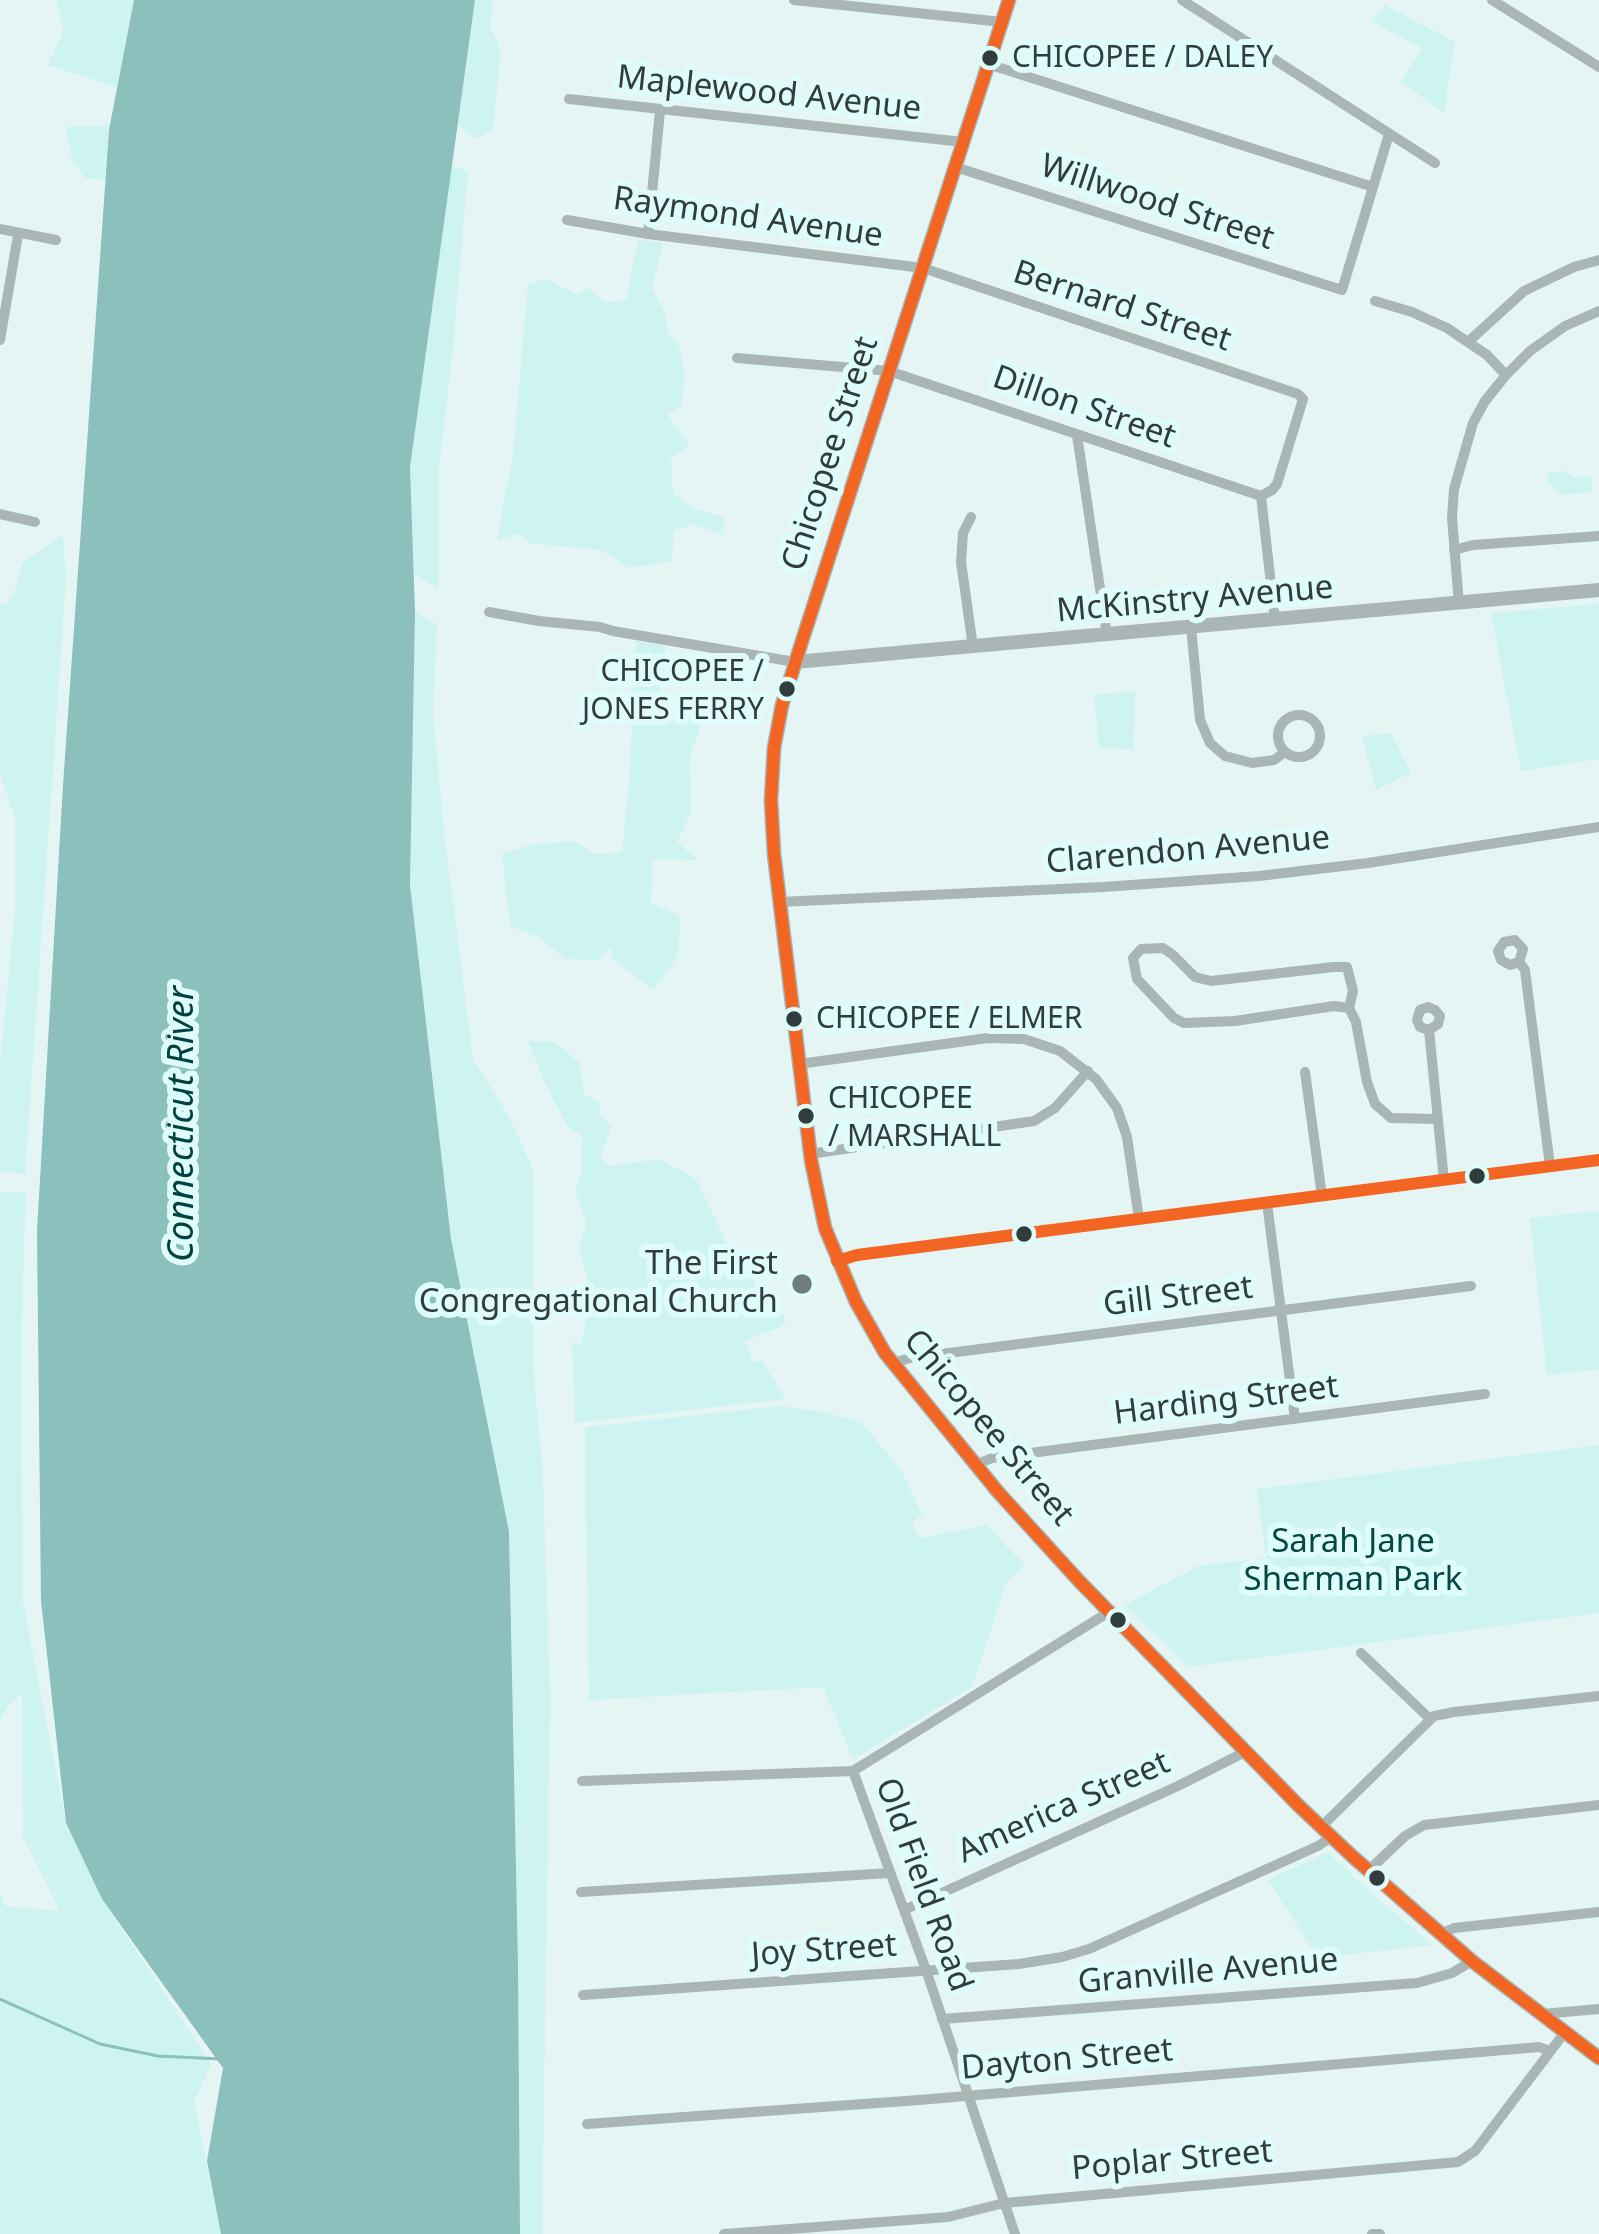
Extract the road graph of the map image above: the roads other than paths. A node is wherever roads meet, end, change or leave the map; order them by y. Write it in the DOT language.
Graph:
graph roads {
  1 [pos="794,0"];
  2 [pos="1009,0"];
  3 [pos="1182,0"];
  4 [pos="1492,0"];
  5 [pos="1002,22"];
  6 [pos="988,64"];
  7 [pos="1599,67"];
  8 [pos="569,99"];
  9 [pos="660,111"];
  10 [pos="1389,134"];
  11 [pos="963,142"];
  12 [pos="1435,163"];
  13 [pos="955,166"];
  14 [pos="1372,188"];
  15 [pos="567,220"];
  16 [pos="0,229"];
  17 [pos="648,234"];
  18 [pos="18,235"];
  19 [pos="56,240"];
  20 [pos="1599,260"];
  21 [pos="923,268"];
  22 [pos="1375,301"];
  23 [pos="1599,311"];
  24 [pos="0,340"];
  25 [pos="1468,342"];
  26 [pos="737,358"];
  27 [pos="890,371"];
  28 [pos="1505,375"];
  29 [pos="1077,435"];
  30 [pos="1261,496"];
  31 [pos="0,514"];
  32 [pos="971,517"];
  33 [pos="35,522"];
  34 [pos="1599,536"];
  35 [pos="1454,550"];
  36 [pos="1599,590"];
  37 [pos="1459,604"];
  38 [pos="489,612"];
  39 [pos="1275,620"];
  40 [pos="1191,628"];
  41 [pos="1107,635"];
  42 [pos="973,647"];
  43 [pos="796,662"];
  44 [pos="1285,752"];
  45 [pos="1599,827"];
  46 [pos="779,902"];
  47 [pos="1519,962"];
  48 [pos="1349,1008"];
  49 [pos="1430,1030"];
  50 [pos="799,1064"];
  51 [pos="1088,1070"];
  52 [pos="1305,1072"];
  53 [pos="1438,1119"];
  54 [pos="810,1154"];
  55 [pos="1599,1160"];
  56 [pos="1550,1166"];
  57 [pos="1444,1180"];
  58 [pos="1322,1196"];
  59 [pos="1268,1203"];
  60 [pos="1139,1220"];
  61 [pos="837,1262"];
  62 [pos="1471,1286"];
  63 [pos="1282,1311"];
  64 [pos="893,1364"];
  65 [pos="1486,1394"];
  66 [pos="1295,1418"];
  67 [pos="975,1465"];
  68 [pos="1109,1612"];
  69 [pos="1361,1653"];
  70 [pos="1599,1696"];
  71 [pos="1430,1719"];
  72 [pos="1245,1752"];
  73 [pos="853,1772"];
  74 [pos="582,1781"];
  75 [pos="1599,1805"];
  76 [pos="1326,1832"];
  77 [pos="1368,1871"];
  78 [pos="890,1873"];
  79 [pos="581,1892"];
  80 [pos="904,1910"];
  81 [pos="1599,1912"];
  82 [pos="1440,1934"];
  83 [pos="1472,1961"];
  84 [pos="926,1970"];
  85 [pos="583,1994"];
  86 [pos="1599,2009"];
  87 [pos="1542,2014"];
  88 [pos="942,2019"];
  89 [pos="1565,2032"];
  90 [pos="1550,2051"];
  91 [pos="1599,2058"];
  92 [pos="968,2095"];
  93 [pos="587,2124"];
  94 [pos="1004,2203"];
  95 [pos="724,2234"];
  96 [pos="1015,2234"];
  1 -- 5 [label="street"];
  2 -- 5 [label="main road, Chicopee Street"];
  3 -- 10 [label="street"];
  4 -- 7 [label="street"];
  5 -- 6 [label="main road, Chicopee Street"];
  6 -- 11 [label="main road, Chicopee Street"];
  6 -- 14 [label="street"];
  8 -- 9 [label="street, Maplewood Avenue"];
  9 -- 11 [label="street, Maplewood Avenue"];
  9 -- 17 [label="street"];
  10 -- 12 [label="street"];
  10 -- 14 [label="street"];
  11 -- 13 [label="main road, Chicopee Street"];
  13 -- 14 [label="street, Willwood Street"];
  13 -- 21 [label="main road, Chicopee Street"];
  15 -- 17 [label="street, Raymond Avenue"];
  16 -- 18 [label="street"];
  17 -- 21 [label="street, Raymond Avenue"];
  18 -- 19 [label="street"];
  18 -- 24 [label="street"];
  20 -- 25 [label="street"];
  21 -- 27 [label="main road, Chicopee Street"];
  21 -- 30 [label="street, Bernard Street"];
  22 -- 25 [label="street"];
  23 -- 28 [label="street"];
  25 -- 28 [label="street"];
  26 -- 27 [label="street, Dillon Street"];
  27 -- 29 [label="street, Dillon Street"];
  27 -- 43 [label="main road, Chicopee Street"];
  28 -- 35 [label="street"];
  29 -- 30 [label="street, Dillon Street"];
  29 -- 41 [label="street"];
  30 -- 39 [label="street"];
  31 -- 33 [label="street"];
  32 -- 42 [label="street"];
  34 -- 35 [label="street"];
  35 -- 37 [label="street"];
  36 -- 37 [label="street, McKinstry Avenue"];
  37 -- 39 [label="street, McKinstry Avenue"];
  38 -- 43 [label="street"];
  39 -- 40 [label="street, McKinstry Avenue"];
  40 -- 41 [label="street, McKinstry Avenue"];
  40 -- 44 [label="street"];
  41 -- 42 [label="street, McKinstry Avenue"];
  42 -- 43 [label="street, McKinstry Avenue"];
  43 -- 46 [label="main road, Chicopee Street"];
  44 -- 44 [label="street"];
  45 -- 46 [label="street, Clarendon Avenue"];
  46 -- 50 [label="main road, Chicopee Street"];
  47 -- 56 [label="street"];
  48 -- 48 [label="street"];
  48 -- 53 [label="street"];
  49 -- 53 [label="street"];
  50 -- 51 [label="street"];
  50 -- 54 [label="main road, Chicopee Street"];
  51 -- 54 [label="street"];
  51 -- 60 [label="street"];
  52 -- 58 [label="street"];
  53 -- 57 [label="street"];
  54 -- 61 [label="main road, Chicopee Street"];
  55 -- 56 [label="street"];
  56 -- 57 [label="street"];
  57 -- 58 [label="street"];
  58 -- 59 [label="street"];
  59 -- 60 [label="street"];
  59 -- 63 [label="street"];
  60 -- 61 [label="street"];
  61 -- 64 [label="main road, Chicopee Street"];
  62 -- 63 [label="street, Gill Street"];
  63 -- 64 [label="street, Gill Street"];
  63 -- 66 [label="street"];
  64 -- 67 [label="main road, Chicopee Street"];
  65 -- 66 [label="street, Harding Street"];
  66 -- 67 [label="street, Harding Street"];
  67 -- 68 [label="main road, Chicopee Street"];
  68 -- 72 [label="main road, Chicopee Street"];
  68 -- 73 [label="street, Old Field Road"];
  69 -- 71 [label="street"];
  70 -- 71 [label="street"];
  71 -- 76 [label="street, Joy Street"];
  72 -- 76 [label="main road, Chicopee Street"];
  72 -- 80 [label="street, America Street"];
  73 -- 74 [label="street"];
  73 -- 78 [label="street, Old Field Road"];
  75 -- 77 [label="street"];
  76 -- 77 [label="main road, Chicopee Street"];
  76 -- 84 [label="street, Joy Street"];
  77 -- 82 [label="main road, Chicopee Street"];
  78 -- 79 [label="street"];
  78 -- 80 [label="street, Old Field Road"];
  80 -- 84 [label="street, Old Field Road"];
  81 -- 82 [label="street"];
  82 -- 83 [label="main road, Chicopee Street"];
  83 -- 87 [label="main road, Chicopee Street"];
  83 -- 88 [label="street, Granville Avenue"];
  84 -- 85 [label="street, Joy Street"];
  84 -- 88 [label="street, Old Field Road"];
  86 -- 87 [label="street"];
  87 -- 89 [label="main road, Chicopee Street"];
  88 -- 92 [label="street, Old Field Road"];
  89 -- 90 [label="street, Poplar Street"];
  89 -- 91 [label="main road, Chicopee Street"];
  90 -- 92 [label="street, Dayton Street"];
  90 -- 94 [label="street, Poplar Street"];
  92 -- 93 [label="street, Dayton Street"];
  92 -- 94 [label="street, Old Field Road"];
  94 -- 95 [label="street, Poplar Street"];
  94 -- 96 [label="street, Old Field Road"];
}
